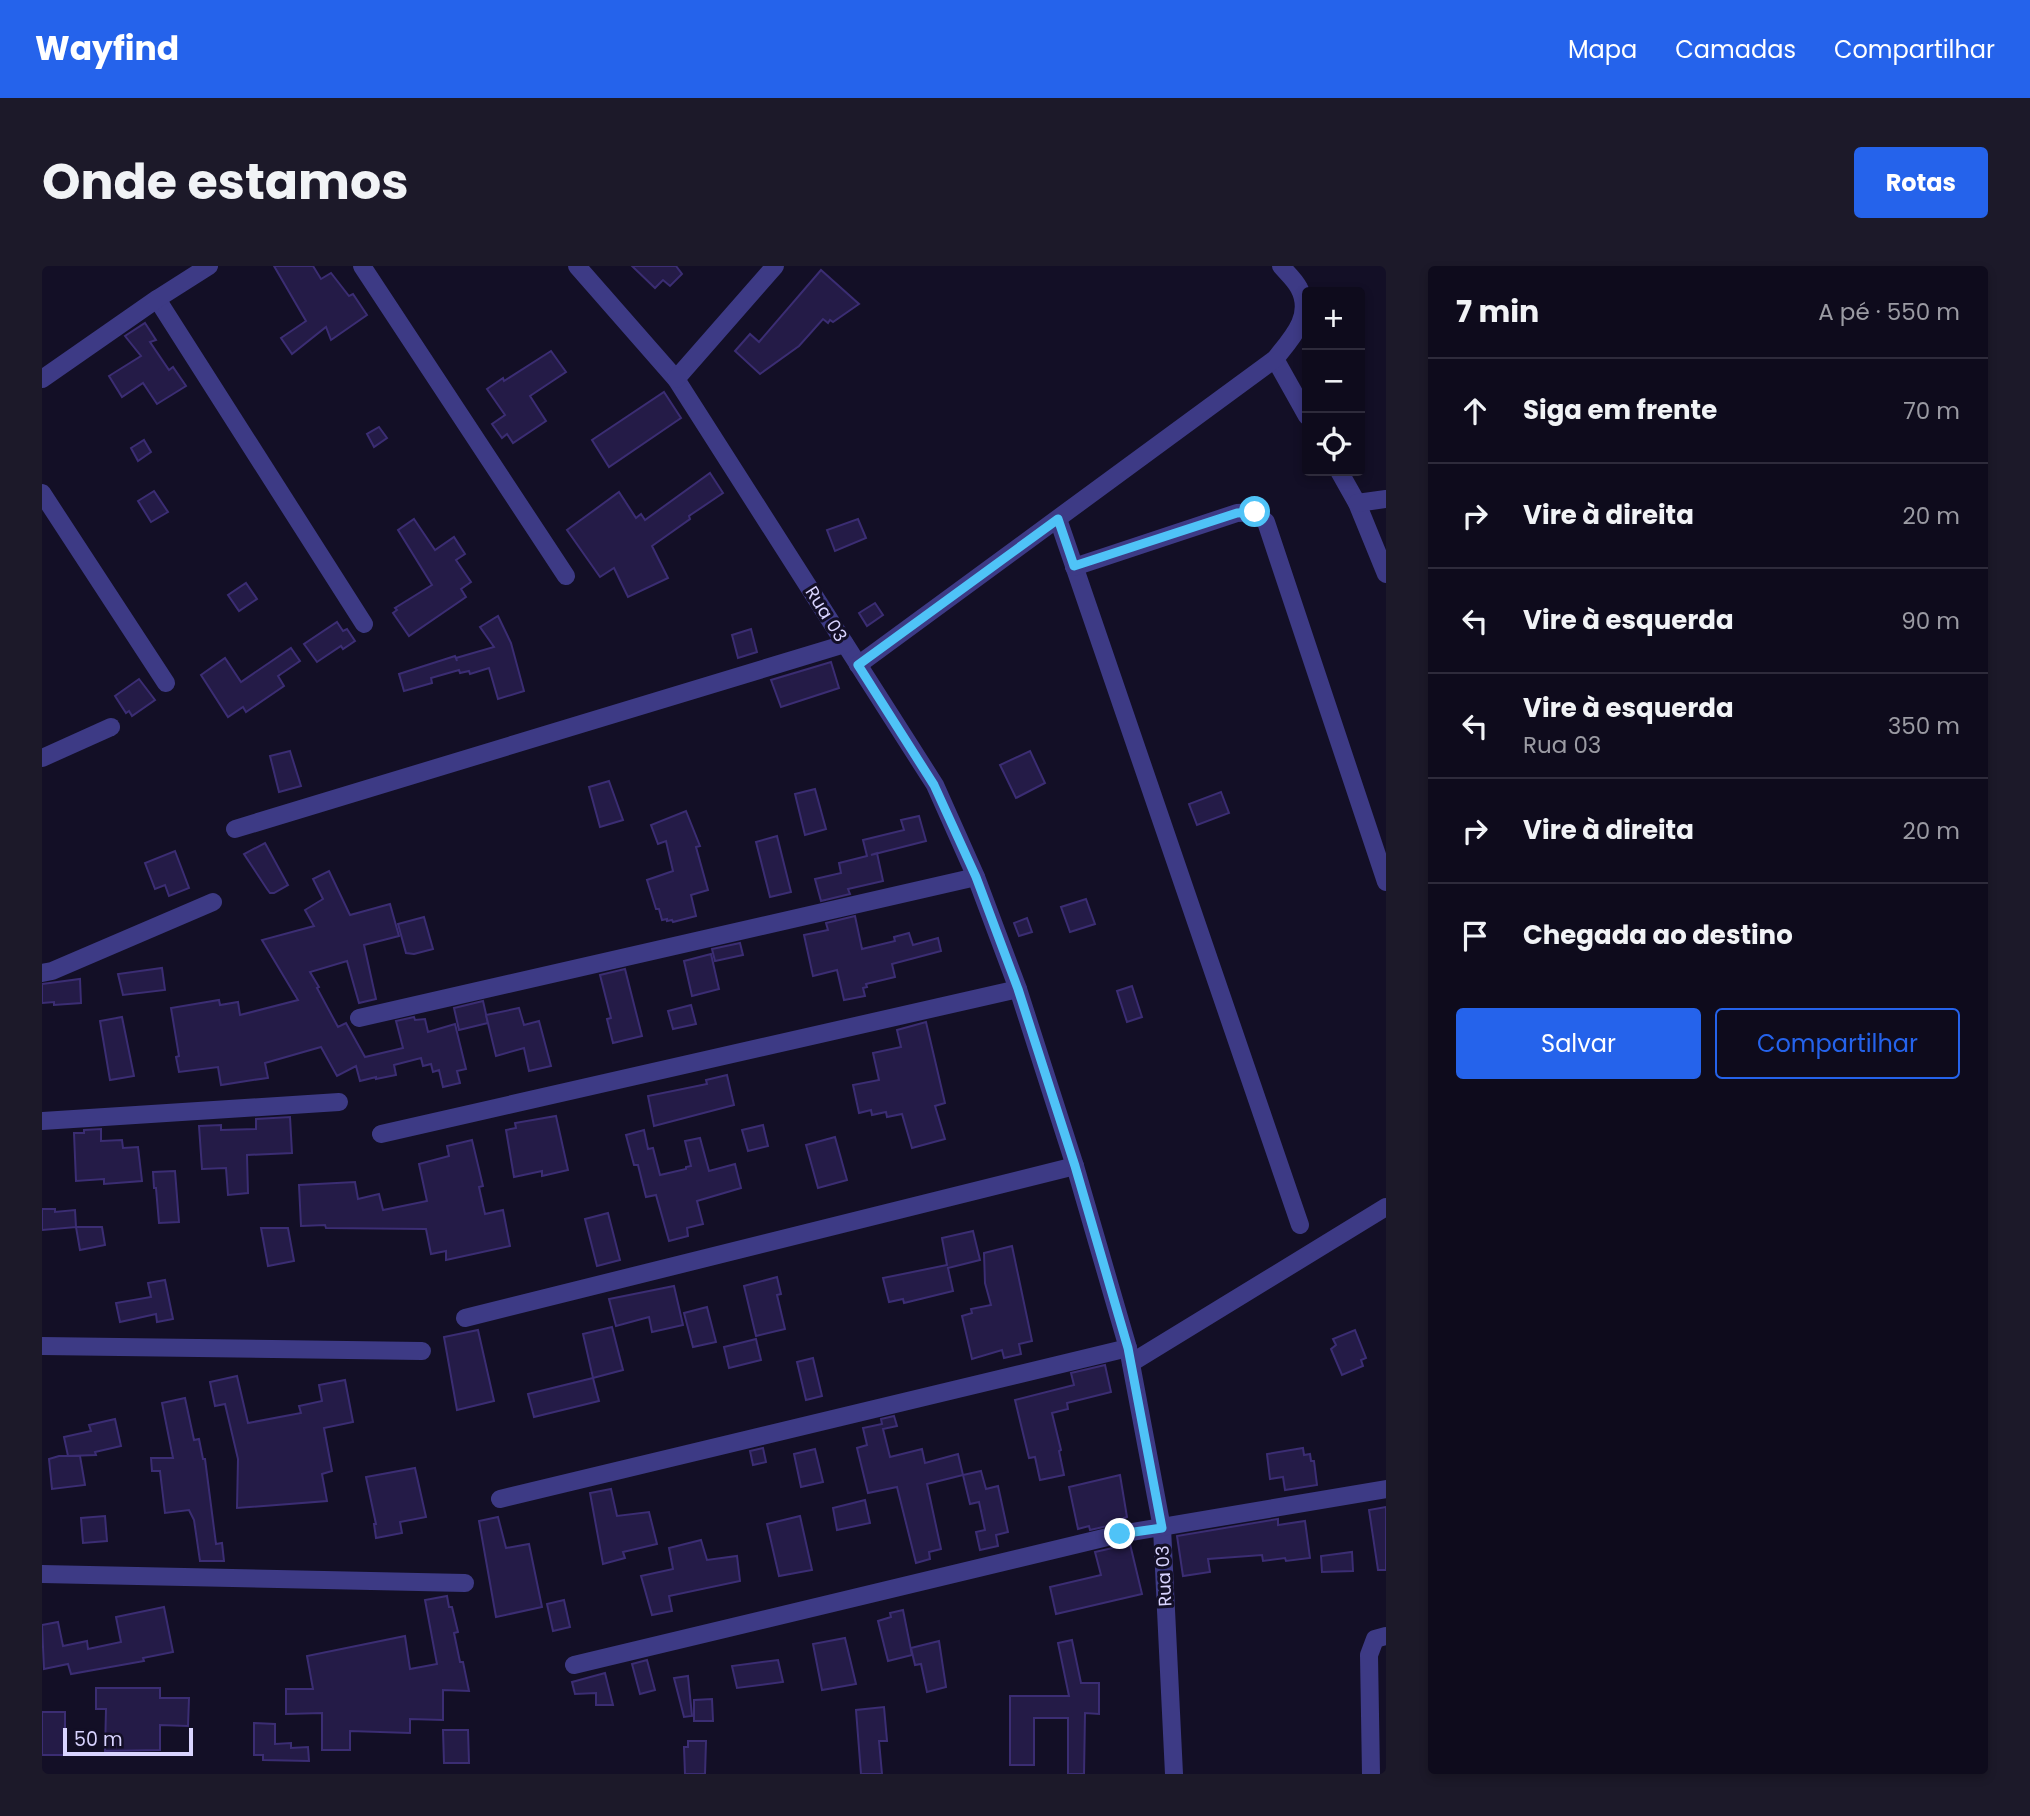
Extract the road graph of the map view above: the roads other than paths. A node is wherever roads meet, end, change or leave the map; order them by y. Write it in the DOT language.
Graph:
graph roads {
  1 [pos="209,266"];
  2 [pos="362,266"];
  3 [pos="577,266"];
  4 [pos="775,266"];
  5 [pos="1281,266"];
  6 [pos="157,299"];
  7 [pos="1275,359"];
  8 [pos="42,379"];
  9 [pos="676,379"];
  10 [pos="1306,413"];
  11 [pos="1342,476"];
  12 [pos="42,493"];
  13 [pos="1386,499"];
  14 [pos="1357,503"];
  15 [pos="1058,519"];
  16 [pos="1074,566"];
  17 [pos="1386,574"];
  18 [pos="566,576"];
  19 [pos="364,624"];
  20 [pos="845,644"];
  21 [pos="858,665"];
  22 [pos="166,683"];
  23 [pos="111,727"];
  24 [pos="42,758"];
  25 [pos="236,829"];
  26 [pos="976,877"];
  27 [pos="1386,882"];
  28 [pos="213,902"];
  29 [pos="42,972"];
  30 [pos="1018,989"];
  31 [pos="359,1018"];
  32 [pos="339,1102"];
  33 [pos="42,1121"];
  34 [pos="382,1134"];
  35 [pos="1075,1166"];
  36 [pos="1386,1208"];
  37 [pos="1300,1225"];
  38 [pos="465,1318"];
  39 [pos="42,1346"];
  40 [pos="422,1351"];
  41 [pos="1129,1355"];
  42 [pos="1386,1489"];
  43 [pos="500,1499"];
  44 [pos="1162,1528"];
  45 [pos="42,1574"];
  46 [pos="465,1583"];
  47 [pos="1386,1636"];
  48 [pos="574,1665"];
  49 [pos="1174,1774"];
  50 [pos="1371,1774"];
  1 -- 6 [label="street"];
  2 -- 18 [label="street"];
  3 -- 9 [label="street, Rua 03"];
  4 -- 9 [label="street"];
  5 -- 7 [label="street"];
  6 -- 8 [label="street"];
  6 -- 19 [label="street"];
  7 -- 10 [label="street"];
  7 -- 15 [label="street"];
  9 -- 20 [label="street, Rua 03"];
  11 -- 14 [label="street"];
  12 -- 22 [label="street"];
  13 -- 14 [label="street"];
  14 -- 17 [label="street"];
  15 -- 16 [label="street"];
  15 -- 21 [label="street"];
  16 -- 27 [label="street"];
  16 -- 37 [label="street"];
  20 -- 21 [label="street, Rua 03"];
  20 -- 25 [label="street"];
  21 -- 26 [label="street, Rua 03"];
  23 -- 24 [label="street"];
  26 -- 30 [label="street, Rua 03"];
  26 -- 31 [label="street"];
  28 -- 29 [label="street"];
  30 -- 34 [label="street"];
  30 -- 35 [label="street, Rua 03"];
  32 -- 33 [label="street"];
  35 -- 38 [label="street"];
  35 -- 41 [label="street, Rua 03"];
  36 -- 41 [label="street"];
  39 -- 40 [label="street"];
  41 -- 43 [label="street"];
  41 -- 44 [label="street, Rua 03"];
  42 -- 44 [label="street"];
  44 -- 48 [label="street"];
  44 -- 49 [label="street, Rua 03"];
  45 -- 46 [label="street"];
  47 -- 50 [label="street"];
}
